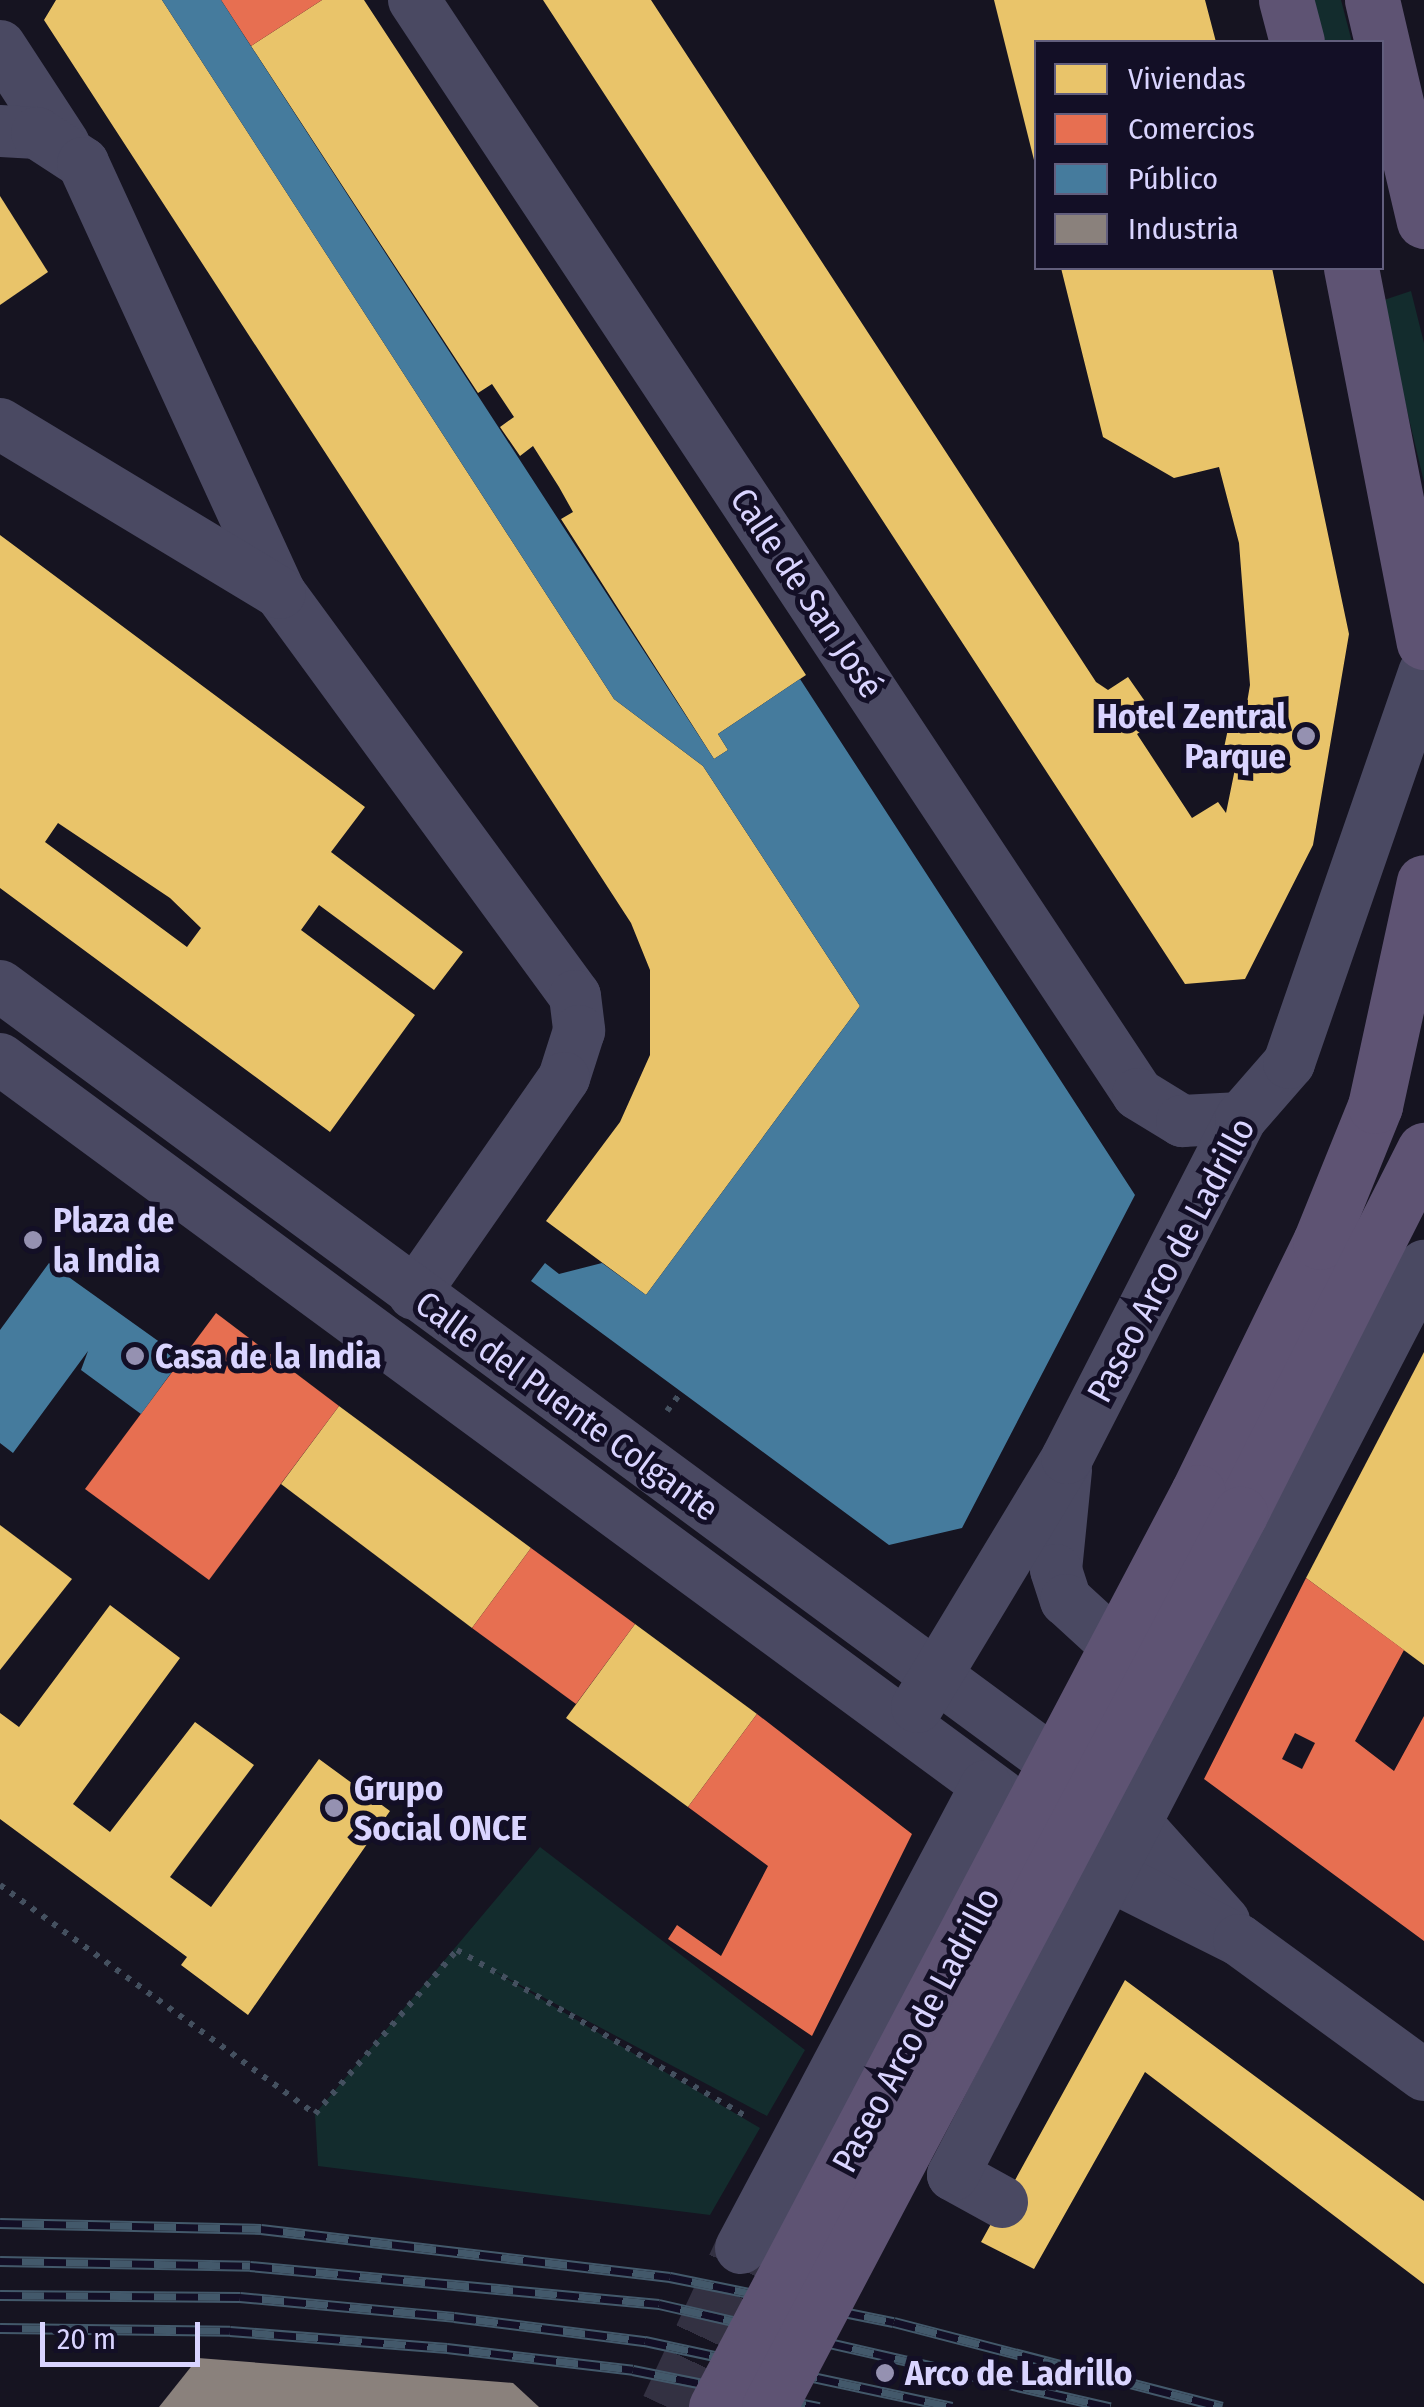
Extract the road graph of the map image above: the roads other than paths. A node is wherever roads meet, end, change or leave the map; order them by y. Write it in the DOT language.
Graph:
graph roads {
  1 [pos="414,0"];
  2 [pos="1286,0"];
  3 [pos="1372,0"];
  4 [pos="1296,40"];
  5 [pos="1381,40"];
  6 [pos="0,46"];
  7 [pos="1384,51"];
  8 [pos="0,131"];
  9 [pos="64,144"];
  10 [pos="1424,222"];
  11 [pos="1352,270"];
  12 [pos="0,424"];
  13 [pos="280,593"];
  14 [pos="1424,642"];
  15 [pos="1424,673"];
  16 [pos="1424,882"];
  17 [pos="0,986"];
  18 [pos="0,1059"];
  19 [pos="1241,1118"];
  20 [pos="1424,1150"];
  21 [pos="1424,1266"];
  22 [pos="414,1294"];
  23 [pos="1067,1458"];
  24 [pos="1219,1503"];
  25 [pos="1217,1664"];
  26 [pos="935,1678"];
  27 [pos="904,1727"];
  28 [pos="986,1786"];
  29 [pos="1136,1823"];
  30 [pos="1111,1876"];
  31 [pos="1240,1940"];
  32 [pos="1424,2075"];
  33 [pos="1002,2202"];
  34 [pos="741,2248"];
  35 [pos="716,2407"];
  36 [pos="768,2407"];
  1 -- 19 [label="street, Calle de San José"];
  2 -- 4 [label="main road"];
  3 -- 5 [label="main road"];
  6 -- 9 [label="street"];
  7 -- 10 [label="main road"];
  8 -- 9 [label="street"];
  9 -- 13 [label="street"];
  11 -- 14 [label="main road"];
  12 -- 13 [label="street"];
  13 -- 22 [label="street"];
  15 -- 19 [label="street, Paseo Arco de Ladrillo"];
  16 -- 24 [label="main road, Paseo Arco de Ladrillo"];
  17 -- 22 [label="street, Calle del Puente Colgante"];
  18 -- 27 [label="street, Calle del Puente Colgante"];
  19 -- 23 [label="street, Paseo Arco de Ladrillo"];
  20 -- 24 [label="main road, Paseo Arco de Ladrillo"];
  21 -- 25 [label="street"];
  22 -- 26 [label="street, Calle del Puente Colgante"];
  23 -- 25 [label="street, Paseo Arco de Ladrillo"];
  23 -- 26 [label="street, Paseo Arco de Ladrillo"];
  24 -- 35 [label="main road, Paseo Arco de Ladrillo, bridge"];
  24 -- 36 [label="main road, Paseo Arco de Ladrillo, bridge"];
  25 -- 29 [label="street"];
  26 -- 27 [label="street, Paseo Arco de Ladrillo"];
  26 -- 29 [label="street, Calle del Puente Colgante"];
  27 -- 28 [label="street, Calle del Puente Colgante"];
  28 -- 30 [label="street, Calle del Puente Colgante"];
  28 -- 34 [label="street, Paseo Arco de Ladrillo"];
  29 -- 30 [label="street"];
  29 -- 31 [label="street, Calle del Puente Colgante"];
  30 -- 31 [label="street, Calle del Puente Colgante"];
  30 -- 33 [label="street"];
  31 -- 32 [label="street"];
}
